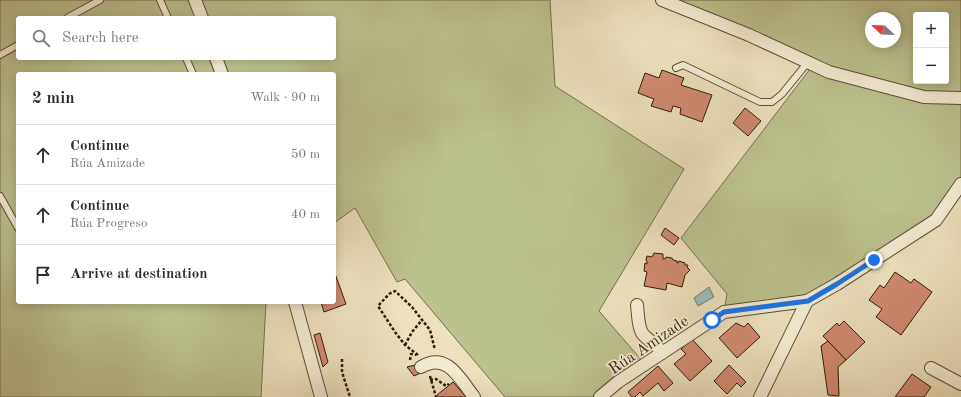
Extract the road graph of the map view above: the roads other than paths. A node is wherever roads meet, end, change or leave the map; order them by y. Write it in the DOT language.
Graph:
graph roads {
  1 [pos="100,0"];
  2 [pos="160,0"];
  3 [pos="195,0"];
  4 [pos="662,0"];
  5 [pos="71,16"];
  6 [pos="167,16"];
  7 [pos="201,16"];
  8 [pos="16,46"];
  9 [pos="0,55"];
  10 [pos="187,60"];
  11 [pos="217,60"];
  12 [pos="808,62"];
  13 [pos="676,68"];
  14 [pos="192,72"];
  15 [pos="221,72"];
  16 [pos="961,98"];
  17 [pos="961,184"];
  18 [pos="0,196"];
  19 [pos="16,224"];
  20 [pos="808,301"];
  21 [pos="296,304"];
  22 [pos="637,305"];
  23 [pos="662,353"];
  24 [pos="424,362"];
  25 [pos="931,368"];
  26 [pos="961,384"];
  27 [pos="321,397"];
  28 [pos="474,397"];
  29 [pos="600,397"];
  30 [pos="760,397"];
  1 -- 5 [label="lane"];
  2 -- 6 [label="lane"];
  3 -- 7 [label="street"];
  4 -- 12 [label="street"];
  8 -- 9 [label="lane"];
  10 -- 14 [label="lane"];
  11 -- 15 [label="street"];
  12 -- 13 [label="lane"];
  12 -- 16 [label="street"];
  17 -- 20 [label="street"];
  18 -- 19 [label="lane"];
  20 -- 23 [label="street, Rúa Amizade"];
  20 -- 30 [label="street"];
  21 -- 27 [label="street"];
  22 -- 23 [label="street"];
  23 -- 29 [label="street, Rúa Amizade"];
  24 -- 28 [label="street"];
  25 -- 26 [label="street"];
}
